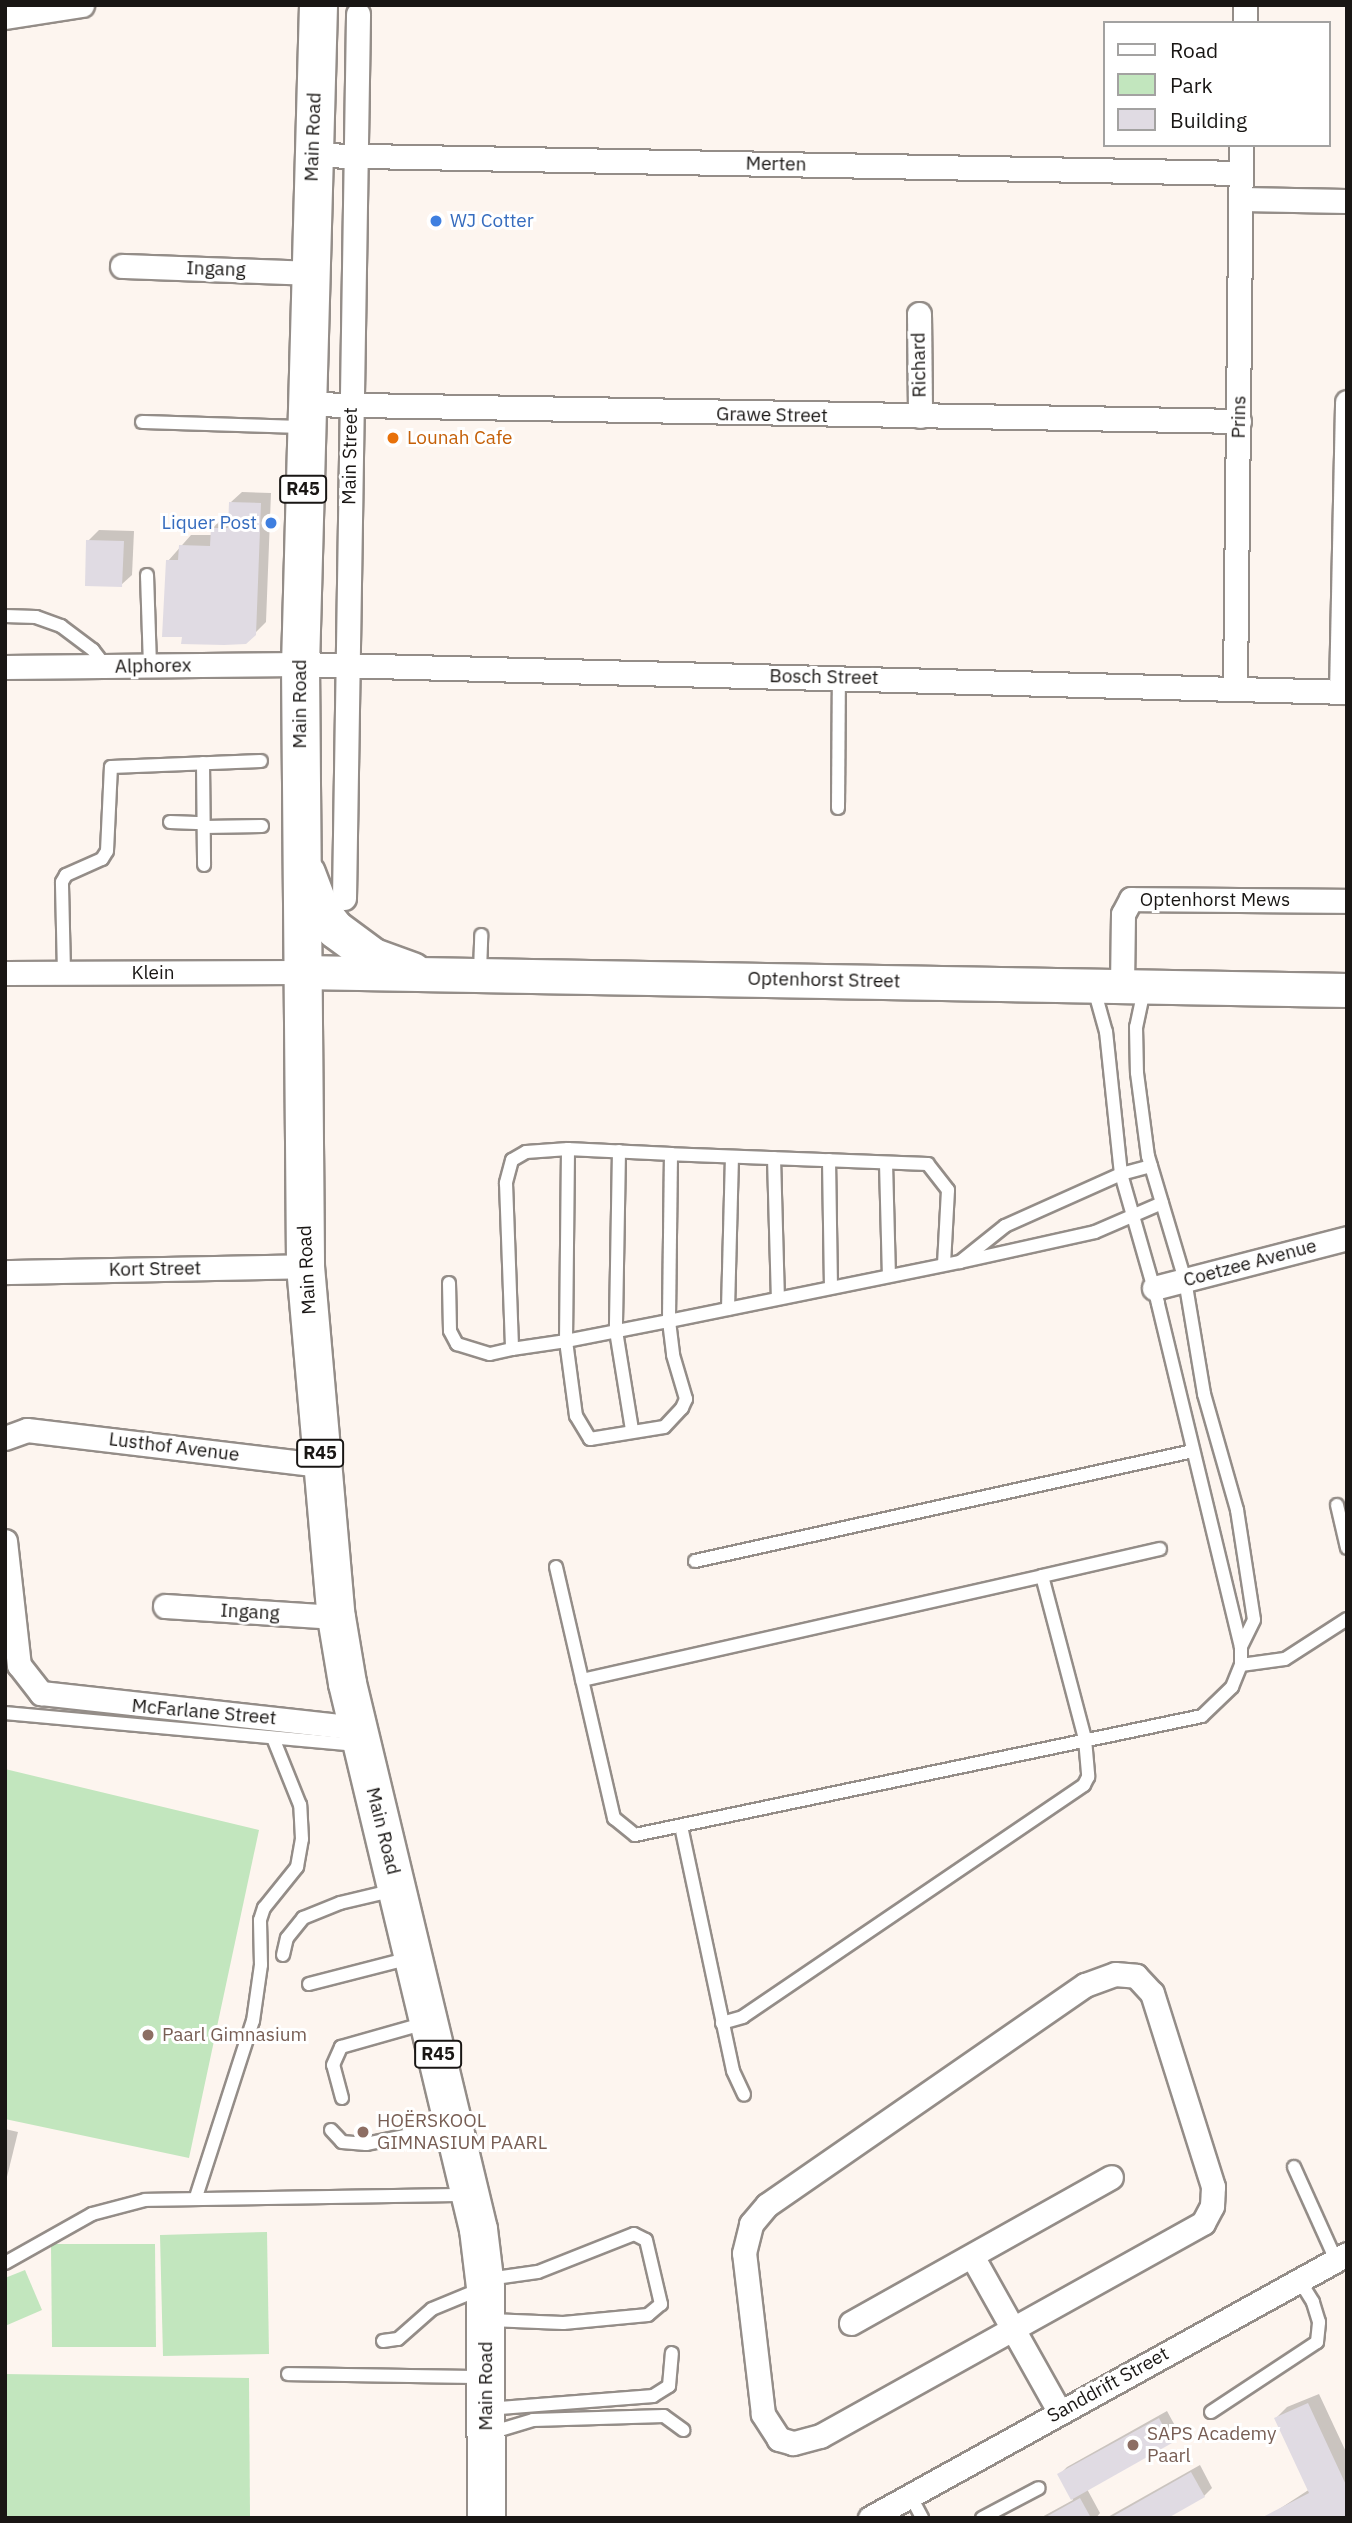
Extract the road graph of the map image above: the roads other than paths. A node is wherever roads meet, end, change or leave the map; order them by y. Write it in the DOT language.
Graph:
graph roads {
  1 [pos="82,5"];
  2 [pos="318,5"];
  3 [pos="358,14"];
  4 [pos="5,17"];
  5 [pos="1241,147"];
  6 [pos="312,155"];
  7 [pos="355,156"];
  8 [pos="1240,173"];
  9 [pos="1241,199"];
  10 [pos="1347,201"];
  11 [pos="122,266"];
  12 [pos="309,273"];
  13 [pos="919,314"];
  14 [pos="1347,402"];
  15 [pos="350,404"];
  16 [pos="304,415"];
  17 [pos="920,416"];
  18 [pos="1240,421"];
  19 [pos="142,422"];
  20 [pos="148,575"];
  21 [pos="5,616"];
  22 [pos="300,664"];
  23 [pos="347,665"];
  24 [pos="105,666"];
  25 [pos="150,666"];
  26 [pos="5,667"];
  27 [pos="839,678"];
  28 [pos="1235,688"];
  29 [pos="1344,692"];
  30 [pos="261,761"];
  31 [pos="203,763"];
  32 [pos="838,808"];
  33 [pos="170,822"];
  34 [pos="204,825"];
  35 [pos="262,826"];
  36 [pos="299,852"];
  37 [pos="204,865"];
  38 [pos="344,898"];
  39 [pos="1347,901"];
  40 [pos="481,935"];
  41 [pos="412,971"];
  42 [pos="301,972"];
  43 [pos="5,973"];
  44 [pos="64,973"];
  45 [pos="480,973"];
  46 [pos="1120,985"];
  47 [pos="1347,990"];
  48 [pos="569,1149"];
  49 [pos="619,1151"];
  50 [pos="671,1154"];
  51 [pos="732,1157"];
  52 [pos="774,1158"];
  53 [pos="829,1160"];
  54 [pos="886,1163"];
  55 [pos="1151,1166"];
  56 [pos="1121,1174"];
  57 [pos="1162,1203"];
  58 [pos="1133,1213"];
  59 [pos="1347,1238"];
  60 [pos="960,1262"];
  61 [pos="944,1264"];
  62 [pos="305,1266"];
  63 [pos="5,1272"];
  64 [pos="889,1275"];
  65 [pos="1185,1280"];
  66 [pos="449,1283"];
  67 [pos="831,1287"];
  68 [pos="1154,1288"];
  69 [pos="778,1298"];
  70 [pos="728,1308"];
  71 [pos="669,1321"];
  72 [pos="615,1331"];
  73 [pos="566,1340"];
  74 [pos="512,1349"];
  75 [pos="632,1430"];
  76 [pos="5,1438"];
  77 [pos="1193,1451"];
  78 [pos="321,1465"];
  79 [pos="1337,1505"];
  80 [pos="5,1541"];
  81 [pos="1347,1548"];
  82 [pos="1160,1549"];
  83 [pos="695,1561"];
  84 [pos="556,1567"];
  85 [pos="1042,1576"];
  86 [pos="165,1606"];
  87 [pos="336,1617"];
  88 [pos="1347,1619"];
  89 [pos="1241,1647"];
  90 [pos="1241,1665"];
  91 [pos="582,1679"];
  92 [pos="5,1713"];
  93 [pos="359,1736"];
  94 [pos="273,1738"];
  95 [pos="1085,1739"];
  96 [pos="681,1826"];
  97 [pos="397,1889"];
  98 [pos="283,1955"];
  99 [pos="413,1957"];
  100 [pos="309,1984"];
  101 [pos="430,2022"];
  102 [pos="722,2023"];
  103 [pos="744,2095"];
  104 [pos="342,2098"];
  105 [pos="456,2126"];
  106 [pos="331,2130"];
  107 [pos="1294,2167"];
  108 [pos="1111,2177"];
  109 [pos="471,2195"];
  110 [pos="195,2197"];
  111 [pos="972,2256"];
  112 [pos="1341,2257"];
  113 [pos="5,2263"];
  114 [pos="1299,2280"];
  115 [pos="485,2295"];
  116 [pos="851,2323"];
  117 [pos="1014,2331"];
  118 [pos="383,2341"];
  119 [pos="671,2353"];
  120 [pos="288,2374"];
  121 [pos="487,2407"];
  122 [pos="1059,2411"];
  123 [pos="1211,2412"];
  124 [pos="683,2430"];
  125 [pos="1039,2488"];
  126 [pos="910,2495"];
  127 [pos="486,2518"];
  128 [pos="870,2518"];
  129 [pos="922,2518"];
  130 [pos="982,2518"];
  1 -- 4 [label="street"];
  2 -- 6 [label="main road, Main Road / R45"];
  3 -- 7 [label="street, Main Street"];
  5 -- 8 [label="street, Prins"];
  6 -- 7 [label="street, Merten"];
  6 -- 12 [label="main road, Main Road / R45"];
  7 -- 8 [label="street, Merten"];
  7 -- 15 [label="street, Main Street"];
  8 -- 9 [label="street, Prins"];
  9 -- 10 [label="street"];
  9 -- 18 [label="street, Prins"];
  11 -- 12 [label="street, Ingang"];
  12 -- 16 [label="main road, Main Road / R45"];
  13 -- 17 [label="street, Richard"];
  14 -- 29 [label="street"];
  15 -- 16 [label="street, Grawe Street"];
  15 -- 17 [label="street, Grawe Street"];
  15 -- 23 [label="street, Main Street"];
  16 -- 19 [label="lane"];
  16 -- 22 [label="main road, Main Road / R45"];
  17 -- 18 [label="street, Grawe Street"];
  18 -- 28 [label="street, Prins"];
  20 -- 25 [label="lane"];
  21 -- 24 [label="lane"];
  22 -- 23 [label="street, Bosch Street"];
  22 -- 25 [label="street, Alphorex"];
  22 -- 36 [label="main road, Main Road / R45"];
  23 -- 27 [label="street, Bosch Street"];
  23 -- 38 [label="street, Main Street"];
  24 -- 25 [label="street, Alphorex"];
  24 -- 26 [label="street, Alphorex"];
  27 -- 28 [label="street, Bosch Street"];
  27 -- 32 [label="lane"];
  28 -- 29 [label="street, Bosch Street"];
  30 -- 31 [label="lane"];
  31 -- 34 [label="lane"];
  31 -- 44 [label="lane"];
  33 -- 34 [label="lane"];
  34 -- 35 [label="lane"];
  34 -- 37 [label="lane"];
  36 -- 41 [label="main road"];
  36 -- 42 [label="main road, Main Road / R45"];
  39 -- 46 [label="street, Optenhorst Mews"];
  40 -- 45 [label="lane"];
  41 -- 42 [label="main road, Optenhorst Street"];
  41 -- 45 [label="main road, Optenhorst Street"];
  42 -- 44 [label="street, Klein"];
  42 -- 62 [label="main road, Main Road / R45"];
  43 -- 44 [label="street, Klein"];
  45 -- 46 [label="main road, Optenhorst Street"];
  46 -- 47 [label="main road, Optenhorst Street"];
  46 -- 55 [label="lane"];
  46 -- 56 [label="lane"];
  48 -- 49 [label="lane"];
  48 -- 73 [label="lane"];
  48 -- 74 [label="lane"];
  49 -- 50 [label="lane"];
  49 -- 72 [label="lane"];
  50 -- 51 [label="lane"];
  50 -- 71 [label="lane"];
  51 -- 52 [label="lane"];
  51 -- 70 [label="lane"];
  52 -- 53 [label="lane"];
  52 -- 69 [label="lane"];
  53 -- 54 [label="lane"];
  53 -- 67 [label="lane"];
  54 -- 61 [label="lane"];
  54 -- 64 [label="lane"];
  55 -- 56 [label="lane"];
  55 -- 57 [label="lane"];
  56 -- 58 [label="lane"];
  56 -- 60 [label="lane"];
  57 -- 58 [label="lane"];
  57 -- 65 [label="lane"];
  58 -- 60 [label="lane"];
  58 -- 68 [label="lane"];
  59 -- 65 [label="street, Coetzee Avenue"];
  60 -- 61 [label="lane"];
  61 -- 64 [label="lane"];
  62 -- 63 [label="street, Kort Street"];
  62 -- 78 [label="main road, Main Road / R45"];
  64 -- 67 [label="lane"];
  65 -- 68 [label="street, Coetzee Avenue"];
  65 -- 89 [label="lane"];
  66 -- 74 [label="lane"];
  67 -- 69 [label="lane"];
  68 -- 77 [label="lane"];
  69 -- 70 [label="lane"];
  70 -- 71 [label="lane"];
  71 -- 72 [label="lane"];
  71 -- 75 [label="lane"];
  72 -- 73 [label="lane"];
  72 -- 75 [label="lane"];
  73 -- 74 [label="lane"];
  73 -- 75 [label="lane"];
  76 -- 78 [label="street, Lusthof Avenue"];
  77 -- 83 [label="lane"];
  77 -- 89 [label="lane"];
  78 -- 87 [label="main road, Main Road / R45"];
  79 -- 81 [label="lane"];
  80 -- 93 [label="street"];
  82 -- 85 [label="lane"];
  84 -- 91 [label="lane"];
  85 -- 91 [label="lane"];
  85 -- 95 [label="lane"];
  86 -- 87 [label="street, Ingang"];
  87 -- 93 [label="main road, Main Road / R45"];
  88 -- 90 [label="lane"];
  89 -- 90 [label="lane"];
  90 -- 95 [label="lane"];
  91 -- 96 [label="lane"];
  92 -- 94 [label="lane, McFarlane Street"];
  93 -- 94 [label="lane, McFarlane Street"];
  93 -- 97 [label="main road, Main Road / R45"];
  94 -- 110 [label="lane"];
  95 -- 96 [label="lane"];
  95 -- 102 [label="lane"];
  96 -- 102 [label="lane"];
  97 -- 98 [label="lane"];
  97 -- 99 [label="main road, Main Road / R45"];
  99 -- 100 [label="lane"];
  99 -- 101 [label="main road, Main Road / R45"];
  101 -- 104 [label="lane"];
  101 -- 105 [label="main road, Main Road / R45"];
  102 -- 103 [label="lane"];
  105 -- 106 [label="lane"];
  105 -- 109 [label="main road, Main Road / R45"];
  107 -- 112 [label="lane"];
  108 -- 111 [label="street"];
  109 -- 110 [label="lane"];
  109 -- 115 [label="main road, Main Road / R45"];
  110 -- 113 [label="lane"];
  111 -- 116 [label="street"];
  111 -- 117 [label="street"];
  112 -- 114 [label="street, Sanddrift Street"];
  114 -- 122 [label="street, Sanddrift Street"];
  114 -- 123 [label="lane"];
  115 -- 115 [label="lane"];
  115 -- 118 [label="lane"];
  115 -- 121 [label="main road, Main Road / R45"];
  117 -- 117 [label="street"];
  117 -- 122 [label="street"];
  119 -- 121 [label="lane"];
  120 -- 121 [label="lane"];
  121 -- 124 [label="lane"];
  121 -- 127 [label="main road, Main Road / R45"];
  122 -- 126 [label="street, Sanddrift Street"];
  125 -- 130 [label="lane"];
  126 -- 128 [label="street, Sanddrift Street"];
  126 -- 129 [label="lane"];
}
